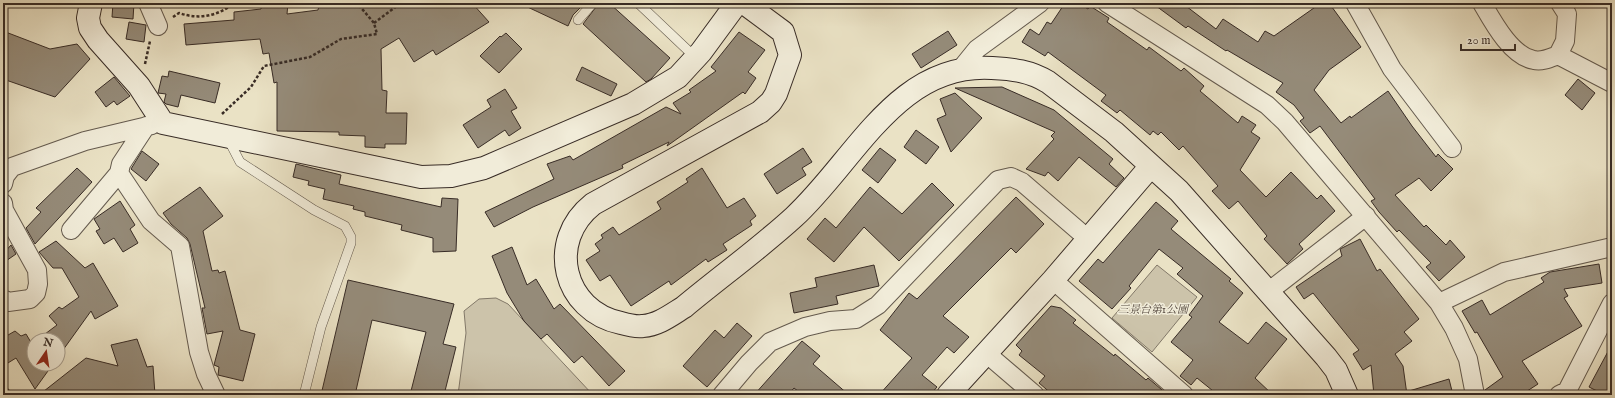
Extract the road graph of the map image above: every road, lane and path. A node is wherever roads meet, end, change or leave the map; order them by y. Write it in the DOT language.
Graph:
graph roads {
  1 [pos="91,3"];
  2 [pos="148,3"];
  3 [pos="357,3"];
  4 [pos="401,3"];
  5 [pos="593,3"];
  6 [pos="638,3"];
  7 [pos="737,3"];
  8 [pos="744,3"];
  9 [pos="1040,3"];
  10 [pos="1107,3"];
  11 [pos="1355,3"];
  12 [pos="1482,3"];
  13 [pos="1560,3"];
  14 [pos="578,20"];
  15 [pos="374,23"];
  16 [pos="158,26"];
  17 [pos="1558,55"];
  18 [pos="696,58"];
  19 [pos="960,70"];
  20 [pos="1612,83"];
  21 [pos="154,125"];
  22 [pos="205,131"];
  23 [pos="226,136"];
  24 [pos="1452,148"];
  25 [pos="1150,167"];
  26 [pos="119,173"];
  27 [pos="3,184"];
  28 [pos="3,203"];
  29 [pos="1366,216"];
  30 [pos="71,230"];
  31 [pos="1087,238"];
  32 [pos="1612,247"];
  33 [pos="1053,280"];
  34 [pos="1268,292"];
  35 [pos="3,299"];
  36 [pos="1440,303"];
  37 [pos="1612,303"];
  38 [pos="987,354"];
  39 [pos="3,385"];
  40 [pos="13,395"];
  41 [pos="216,395"];
  42 [pos="304,395"];
  43 [pos="722,395"];
  44 [pos="948,395"];
  45 [pos="1035,395"];
  46 [pos="1184,395"];
  47 [pos="1346,395"];
  48 [pos="1475,395"];
  49 [pos="1559,395"];
  1 -- 21 [label="street"];
  2 -- 16 [label="street"];
  3 -- 15 [label="path"];
  4 -- 15 [label="path"];
  5 -- 14 [label="lane"];
  6 -- 18 [label="lane"];
  7 -- 18 [label="street"];
  8 -- 19 [label="street"];
  9 -- 19 [label="street"];
  10 -- 29 [label="street"];
  11 -- 24 [label="street"];
  12 -- 17 [label="street"];
  13 -- 17 [label="street"];
  15 -- 22 [label="path"];
  17 -- 20 [label="street"];
  18 -- 23 [label="street"];
  19 -- 25 [label="street"];
  21 -- 22 [label="street"];
  21 -- 26 [label="street"];
  21 -- 27 [label="street"];
  22 -- 23 [label="street"];
  23 -- 42 [label="lane"];
  25 -- 31 [label="street"];
  25 -- 34 [label="street"];
  26 -- 30 [label="street"];
  26 -- 41 [label="street"];
  28 -- 35 [label="street"];
  29 -- 34 [label="street"];
  29 -- 36 [label="street"];
  31 -- 33 [label="street"];
  31 -- 43 [label="street"];
  32 -- 36 [label="street"];
  33 -- 38 [label="street"];
  33 -- 46 [label="street"];
  34 -- 47 [label="street"];
  36 -- 48 [label="street"];
  37 -- 49 [label="street"];
  38 -- 44 [label="street"];
  38 -- 45 [label="street"];
  39 -- 40 [label="path"];
}
